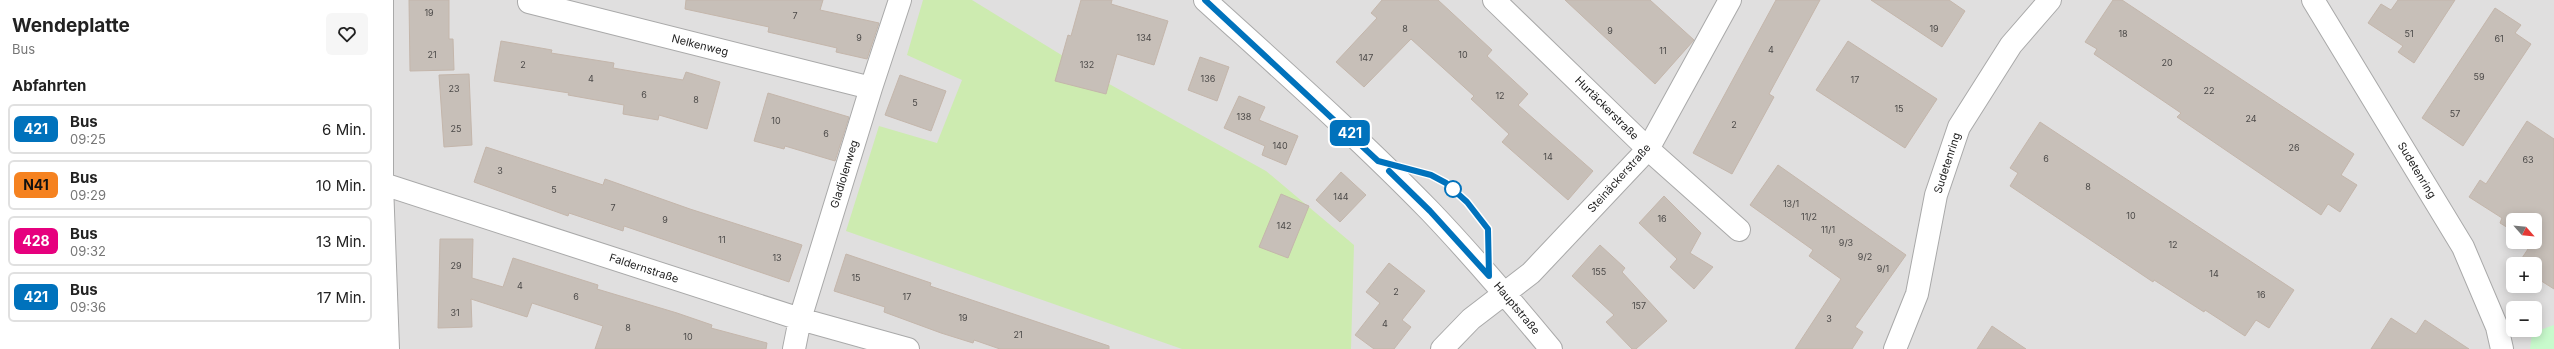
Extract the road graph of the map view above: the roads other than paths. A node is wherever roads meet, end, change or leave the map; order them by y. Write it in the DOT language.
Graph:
graph roads {
  1 [pos="382,0"];
  2 [pos="900,0"];
  3 [pos="1205,0"];
  4 [pos="1494,0"];
  5 [pos="1730,0"];
  6 [pos="2050,0"];
  7 [pos="2313,0"];
  8 [pos="529,2"];
  9 [pos="871,88"];
  10 [pos="1648,149"];
  11 [pos="381,183"];
  12 [pos="1738,230"];
  13 [pos="1505,293"];
  14 [pos="800,318"];
  15 [pos="388,349"];
  16 [pos="794,349"];
  17 [pos="908,349"];
  18 [pos="1442,349"];
  19 [pos="1551,349"];
  20 [pos="1895,349"];
  21 [pos="2502,349"];
  1 -- 11 [label="street"];
  2 -- 9 [label="street, Gladiolenweg"];
  3 -- 13 [label="street, Hauptstraße"];
  4 -- 10 [label="street, Hurtäckerstraße"];
  5 -- 10 [label="street, Steinäckerstraße"];
  6 -- 20 [label="street, Sudetenring"];
  7 -- 21 [label="street, Sudetenring"];
  8 -- 9 [label="street, Nelkenweg"];
  9 -- 14 [label="street, Gladiolenweg"];
  10 -- 12 [label="street, Hurtäckerstraße"];
  10 -- 13 [label="street, Steinäckerstraße"];
  11 -- 14 [label="street, Faldernstraße"];
  11 -- 15 [label="street"];
  13 -- 18 [label="street, Steinäckerstraße"];
  13 -- 19 [label="street, Hauptstraße"];
  14 -- 16 [label="street, Gladiolenweg"];
  14 -- 17 [label="street, Faldernstraße"];
}
